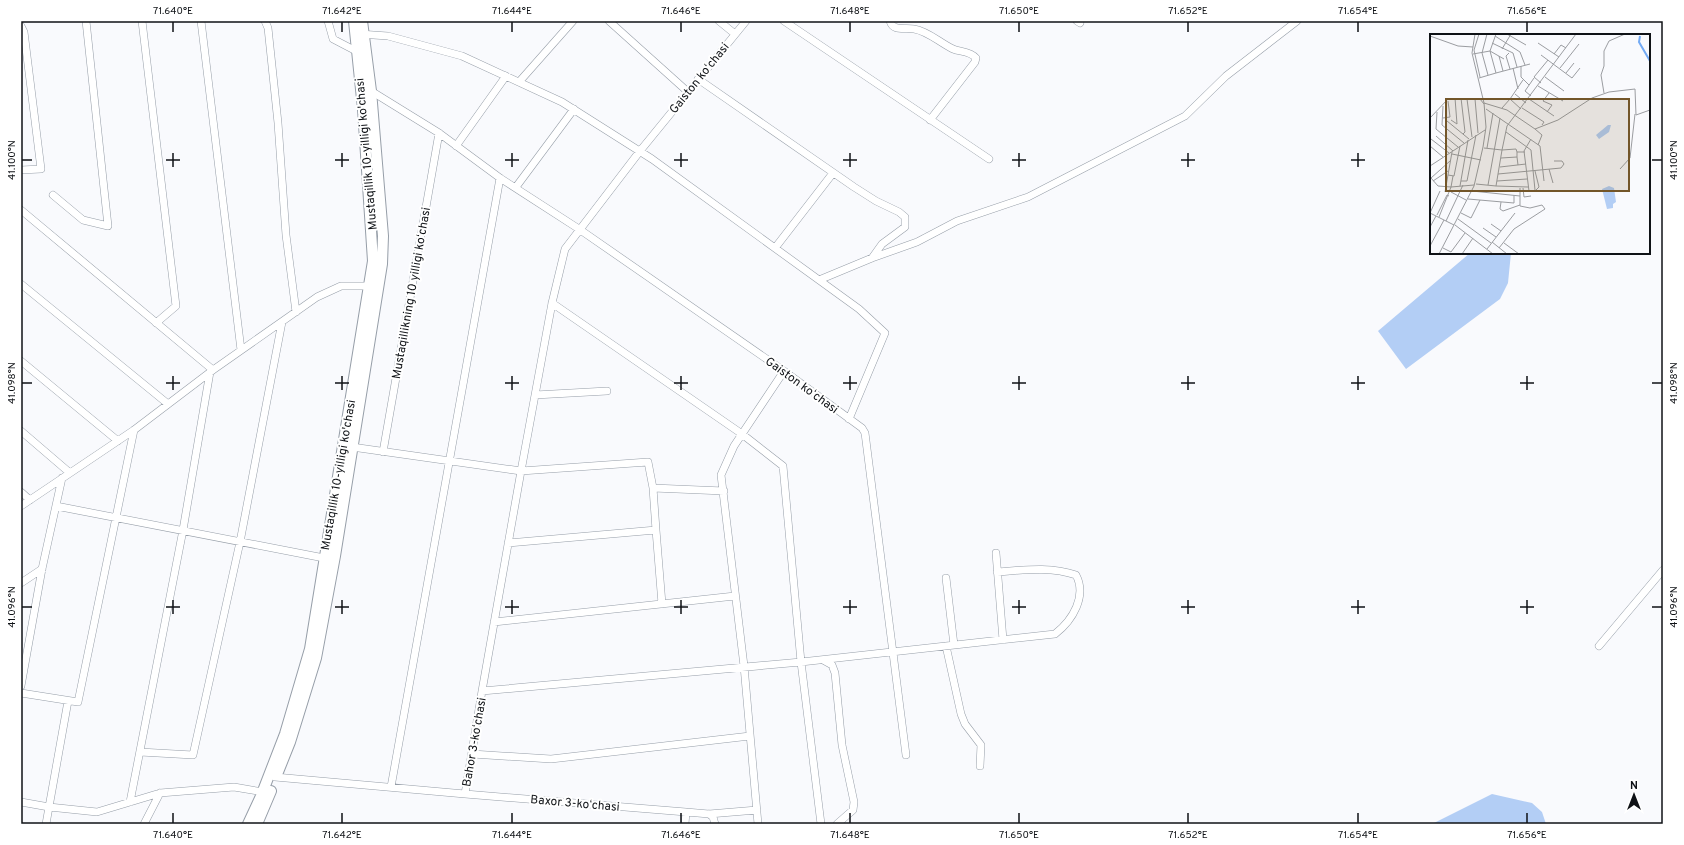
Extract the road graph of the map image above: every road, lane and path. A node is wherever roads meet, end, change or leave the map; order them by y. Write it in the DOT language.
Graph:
graph roads {
  1 [pos="86,21"];
  2 [pos="142,21"];
  3 [pos="201,21"];
  4 [pos="266,21"];
  5 [pos="328,21"];
  6 [pos="354,21"];
  7 [pos="362,21"];
  8 [pos="573,21"];
  9 [pos="609,21"];
  10 [pos="719,21"];
  11 [pos="746,21"];
  12 [pos="784,21"];
  13 [pos="890,21"];
  14 [pos="1297,21"];
  15 [pos="21,26"];
  16 [pos="360,34"];
  17 [pos="735,34"];
  18 [pos="356,51"];
  19 [pos="506,76"];
  20 [pos="698,79"];
  21 [pos="519,82"];
  22 [pos="371,91"];
  23 [pos="688,92"];
  24 [pos="574,109"];
  25 [pos="930,120"];
  26 [pos="439,133"];
  27 [pos="456,146"];
  28 [pos="640,151"];
  29 [pos="989,160"];
  30 [pos="21,170"];
  31 [pos="833,173"];
  32 [pos="500,178"];
  33 [pos="516,187"];
  34 [pos="53,195"];
  35 [pos="21,210"];
  36 [pos="579,229"];
  37 [pos="775,248"];
  38 [pos="872,258"];
  39 [pos="819,280"];
  40 [pos="21,284"];
  41 [pos="369,286"];
  42 [pos="552,303"];
  43 [pos="296,312"];
  44 [pos="282,322"];
  45 [pos="156,323"];
  46 [pos="241,350"];
  47 [pos="21,361"];
  48 [pos="212,371"];
  49 [pos="784,371"];
  50 [pos="607,391"];
  51 [pos="535,395"];
  52 [pos="168,404"];
  53 [pos="849,419"];
  54 [pos="134,430"];
  55 [pos="21,431"];
  56 [pos="742,434"];
  57 [pos="118,441"];
  58 [pos="352,447"];
  59 [pos="383,452"];
  60 [pos="451,462"];
  61 [pos="521,471"];
  62 [pos="70,472"];
  63 [pos="62,478"];
  64 [pos="653,488"];
  65 [pos="724,491"];
  66 [pos="21,492"];
  67 [pos="30,500"];
  68 [pos="21,506"];
  69 [pos="56,506"];
  70 [pos="115,517"];
  71 [pos="183,530"];
  72 [pos="656,530"];
  73 [pos="240,542"];
  74 [pos="508,543"];
  75 [pos="996,553"];
  76 [pos="324,558"];
  77 [pos="42,570"];
  78 [pos="1663,570"];
  79 [pos="997,572"];
  80 [pos="946,578"];
  81 [pos="21,584"];
  82 [pos="735,596"];
  83 [pos="662,604"];
  84 [pos="494,622"];
  85 [pos="1003,640"];
  86 [pos="950,645"];
  87 [pos="1599,646"];
  88 [pos="894,652"];
  89 [pos="23,660"];
  90 [pos="823,660"];
  91 [pos="802,662"];
  92 [pos="744,666"];
  93 [pos="21,686"];
  94 [pos="482,691"];
  95 [pos="21,693"];
  96 [pos="68,701"];
  97 [pos="750,736"];
  98 [pos="140,752"];
  99 [pos="472,754"];
  100 [pos="906,755"];
  101 [pos="980,766"];
  102 [pos="275,778"];
  103 [pos="391,787"];
  104 [pos="263,792"];
  105 [pos="160,793"];
  106 [pos="465,794"];
  107 [pos="21,802"];
  108 [pos="130,802"];
  109 [pos="49,807"];
  110 [pos="757,810"];
  111 [pos="686,812"];
  112 [pos="709,814"];
  113 [pos="46,824"];
  114 [pos="144,824"];
  115 [pos="248,824"];
  116 [pos="257,824"];
  117 [pos="685,824"];
  118 [pos="715,824"];
  119 [pos="758,824"];
  120 [pos="821,824"];
  121 [pos="837,824"];
  1 -- 34 [label="street"];
  2 -- 45 [label="street"];
  3 -- 46 [label="street"];
  4 -- 43 [label="street"];
  5 -- 18 [label="street"];
  6 -- 16 [label="main road, Mustaqillik 10-yilligi ko'chasi"];
  7 -- 16 [label="main road, Mustaqillik 10-yilligi ko'chasi"];
  8 -- 21 [label="street"];
  9 -- 23 [label="street"];
  10 -- 17 [label="street"];
  11 -- 17 [label="street, Gaiston koʻchasi"];
  12 -- 25 [label="street"];
  13 -- 25 [label="street"];
  14 -- 38 [label="street"];
  15 -- 30 [label="street"];
  16 -- 18 [label="main road, Mustaqillik 10-yilligi ko'chasi"];
  16 -- 19 [label="street"];
  16 -- 22 [label="main road, Mustaqillik 10-yilligi ko'chasi"];
  17 -- 20 [label="street, Gaiston koʻchasi"];
  18 -- 41 [label="main road, Mustaqillik 10-yilligi ko'chasi"];
  19 -- 21 [label="street"];
  19 -- 27 [label="street"];
  20 -- 23 [label="street, Gaiston koʻchasi"];
  20 -- 31 [label="street"];
  21 -- 24 [label="street"];
  22 -- 26 [label="street, Gaiston koʻchasi"];
  22 -- 58 [label="main road, Mustaqillik 10-yilligi ko'chasi"];
  23 -- 28 [label="street, Gaiston koʻchasi"];
  24 -- 28 [label="street"];
  24 -- 33 [label="street"];
  25 -- 29 [label="street"];
  26 -- 27 [label="street, Gaiston koʻchasi"];
  26 -- 59 [label="street, Mustaqillikning 10 yilligi koʻchasi"];
  27 -- 32 [label="street, Gaiston koʻchasi"];
  28 -- 36 [label="street, Gaiston koʻchasi"];
  28 -- 37 [label="street"];
  31 -- 37 [label="street"];
  31 -- 38 [label="street"];
  32 -- 33 [label="street, Gaiston koʻchasi"];
  32 -- 60 [label="street"];
  33 -- 36 [label="street, Gaiston koʻchasi"];
  35 -- 45 [label="street"];
  36 -- 42 [label="street"];
  36 -- 49 [label="street, Gaiston koʻchasi"];
  37 -- 39 [label="street"];
  38 -- 39 [label="street"];
  39 -- 53 [label="street"];
  40 -- 52 [label="street"];
  41 -- 43 [label="street"];
  41 -- 76 [label="main road, Mustaqillik 10-yilligi ko'chasi"];
  42 -- 51 [label="street"];
  42 -- 56 [label="street"];
  43 -- 44 [label="street"];
  44 -- 46 [label="street"];
  44 -- 73 [label="street"];
  45 -- 48 [label="street"];
  46 -- 48 [label="street"];
  47 -- 57 [label="street"];
  48 -- 52 [label="street"];
  48 -- 71 [label="street"];
  49 -- 53 [label="street, Gaiston koʻchasi"];
  49 -- 56 [label="street"];
  50 -- 51 [label="street"];
  51 -- 61 [label="street"];
  52 -- 54 [label="street"];
  53 -- 88 [label="street, Gaiston koʻchasi"];
  54 -- 57 [label="street"];
  54 -- 70 [label="street"];
  55 -- 62 [label="street"];
  56 -- 65 [label="street"];
  56 -- 91 [label="street"];
  57 -- 62 [label="street"];
  58 -- 59 [label="street"];
  58 -- 102 [label="main road, Mustaqillik 10-yilligi ko'chasi"];
  59 -- 60 [label="street"];
  60 -- 61 [label="street"];
  60 -- 103 [label="street"];
  61 -- 64 [label="street"];
  61 -- 74 [label="street"];
  62 -- 63 [label="street"];
  63 -- 67 [label="street"];
  63 -- 69 [label="street"];
  64 -- 65 [label="street"];
  64 -- 72 [label="street"];
  65 -- 82 [label="street"];
  66 -- 67 [label="street"];
  67 -- 68 [label="street"];
  69 -- 70 [label="street"];
  69 -- 77 [label="street"];
  70 -- 71 [label="street"];
  70 -- 96 [label="street"];
  71 -- 73 [label="street"];
  71 -- 98 [label="street"];
  72 -- 74 [label="street"];
  72 -- 83 [label="street"];
  73 -- 76 [label="street"];
  73 -- 98 [label="street"];
  74 -- 84 [label="street"];
  75 -- 79 [label="street"];
  76 -- 104 [label="main road, Mustaqillik 10-yilligi ko'chasi"];
  77 -- 81 [label="street"];
  77 -- 89 [label="street"];
  78 -- 87 [label="street"];
  79 -- 85 [label="street"];
  79 -- 85 [label="street, Bahor 3-koʻchasi"];
  80 -- 86 [label="street"];
  82 -- 83 [label="street"];
  82 -- 92 [label="street"];
  83 -- 84 [label="street"];
  84 -- 94 [label="street"];
  85 -- 86 [label="street, Bahor 3-koʻchasi"];
  86 -- 88 [label="street, Bahor 3-koʻchasi"];
  86 -- 101 [label="street"];
  88 -- 90 [label="street, Bahor 3-koʻchasi"];
  88 -- 100 [label="street, Gaiston koʻchasi"];
  89 -- 93 [label="street"];
  90 -- 91 [label="street, Bahor 3-koʻchasi"];
  90 -- 121 [label="street"];
  91 -- 92 [label="street, Bahor 3-koʻchasi"];
  91 -- 120 [label="street"];
  92 -- 94 [label="street, Bahor 3-koʻchasi"];
  92 -- 97 [label="street"];
  94 -- 99 [label="street, Bahor 3-koʻchasi"];
  95 -- 96 [label="street"];
  96 -- 109 [label="street"];
  97 -- 99 [label="street"];
  97 -- 110 [label="street"];
  98 -- 108 [label="street"];
  99 -- 106 [label="street, Bahor 3-koʻchasi"];
  102 -- 103 [label="street, Bahor 3-koʻchasi"];
  102 -- 116 [label="main road, Mustaqillik 10-yilligi ko'chasi"];
  103 -- 106 [label="street, Bahor 3-koʻchasi"];
  104 -- 105 [label="street"];
  104 -- 115 [label="main road, Mustaqillik 10-yilligi ko'chasi"];
  105 -- 108 [label="street"];
  105 -- 114 [label="street"];
  106 -- 111 [label="street, Baxor 3-koʻchasi"];
  107 -- 109 [label="street"];
  108 -- 109 [label="street"];
  109 -- 113 [label="street"];
  110 -- 112 [label="street, Baxor 3-koʻchasi"];
  110 -- 119 [label="street"];
  111 -- 112 [label="street, Baxor 3-koʻchasi"];
  111 -- 117 [label="street"];
  112 -- 118 [label="street"];
}
